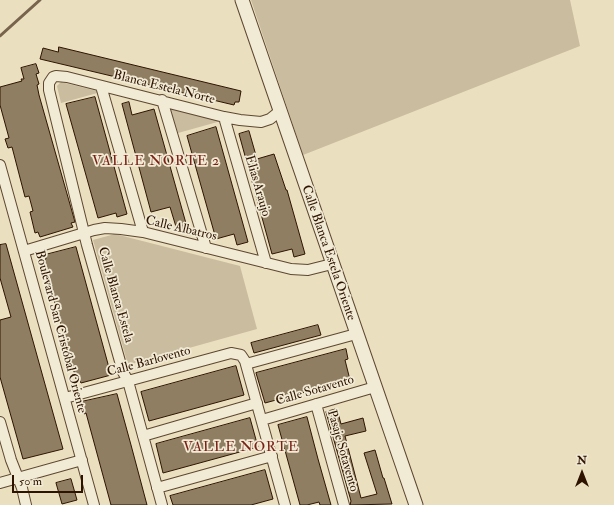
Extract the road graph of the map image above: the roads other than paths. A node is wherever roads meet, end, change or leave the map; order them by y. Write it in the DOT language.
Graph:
graph roads {
  1 [pos="242,0"];
  2 [pos="101,86"];
  3 [pos="49,90"];
  4 [pos="162,100"];
  5 [pos="280,112"];
  6 [pos="224,117"];
  7 [pos="0,166"];
  8 [pos="143,232"];
  9 [pos="85,233"];
  10 [pos="206,248"];
  11 [pos="24,251"];
  12 [pos="266,263"];
  13 [pos="332,264"];
  14 [pos="356,334"];
  15 [pos="246,364"];
  16 [pos="128,381"];
  17 [pos="375,388"];
  18 [pos="65,398"];
  19 [pos="257,404"];
  20 [pos="316,404"];
  21 [pos="262,420"];
  22 [pos="0,422"];
  23 [pos="143,436"];
  24 [pos="272,456"];
  25 [pos="82,460"];
  26 [pos="18,478"];
  27 [pos="0,483"];
  28 [pos="158,488"];
  29 [pos="26,505"];
  30 [pos="94,505"];
  31 [pos="162,505"];
  32 [pos="285,505"];
  33 [pos="344,505"];
  34 [pos="416,505"];
  1 -- 5 [label="street, Calle Blanca Estela Oriente"];
  2 -- 3 [label="street, Blanca Estela Norte"];
  2 -- 4 [label="street, Blanca Estela Norte"];
  2 -- 8 [label="street"];
  3 -- 9 [label="street, Calle Blanca Estela"];
  4 -- 6 [label="street, Blanca Estela Norte"];
  4 -- 10 [label="street"];
  5 -- 6 [label="street, Blanca Estela Norte"];
  5 -- 13 [label="street, Calle Blanca Estela Oriente"];
  6 -- 12 [label="street, Elias Araujo"];
  7 -- 11 [label="street, Boulevard San Cristóbal Oriente"];
  8 -- 9 [label="street, Calle Albatros"];
  8 -- 10 [label="street, Calle Albatros"];
  9 -- 11 [label="street, Calle Albatros"];
  9 -- 16 [label="street, Calle Blanca Estela"];
  10 -- 12 [label="street, Calle Albatros"];
  11 -- 18 [label="street, Boulevard San Cristóbal Oriente"];
  12 -- 13 [label="street, Calle Albatros"];
  13 -- 14 [label="street, Calle Blanca Estela Oriente"];
  14 -- 15 [label="street"];
  14 -- 17 [label="street, Calle Blanca Estela Oriente"];
  15 -- 16 [label="street, Calle Barlovento"];
  15 -- 19 [label="street"];
  16 -- 18 [label="street, Calle Barlovento"];
  16 -- 23 [label="street, Calle Blanca Estela"];
  17 -- 20 [label="street, Calle Sotavento"];
  17 -- 34 [label="street, Calle Blanca Estela Oriente"];
  18 -- 25 [label="street, Boulevard San Cristóbal Oriente"];
  19 -- 21 [label="street"];
  19 -- 23 [label="street"];
  20 -- 21 [label="street, Calle Sotavento"];
  20 -- 33 [label="street, Pasaje Sotavento"];
  21 -- 24 [label="street"];
  22 -- 26 [label="street"];
  23 -- 28 [label="street, Calle Blanca Estela"];
  24 -- 28 [label="street"];
  24 -- 32 [label="street"];
  25 -- 26 [label="street"];
  25 -- 30 [label="street, Boulevard San Cristóbal Oriente"];
  26 -- 27 [label="street"];
  26 -- 29 [label="street"];
  28 -- 31 [label="street, Calle Blanca Estela"];
}
